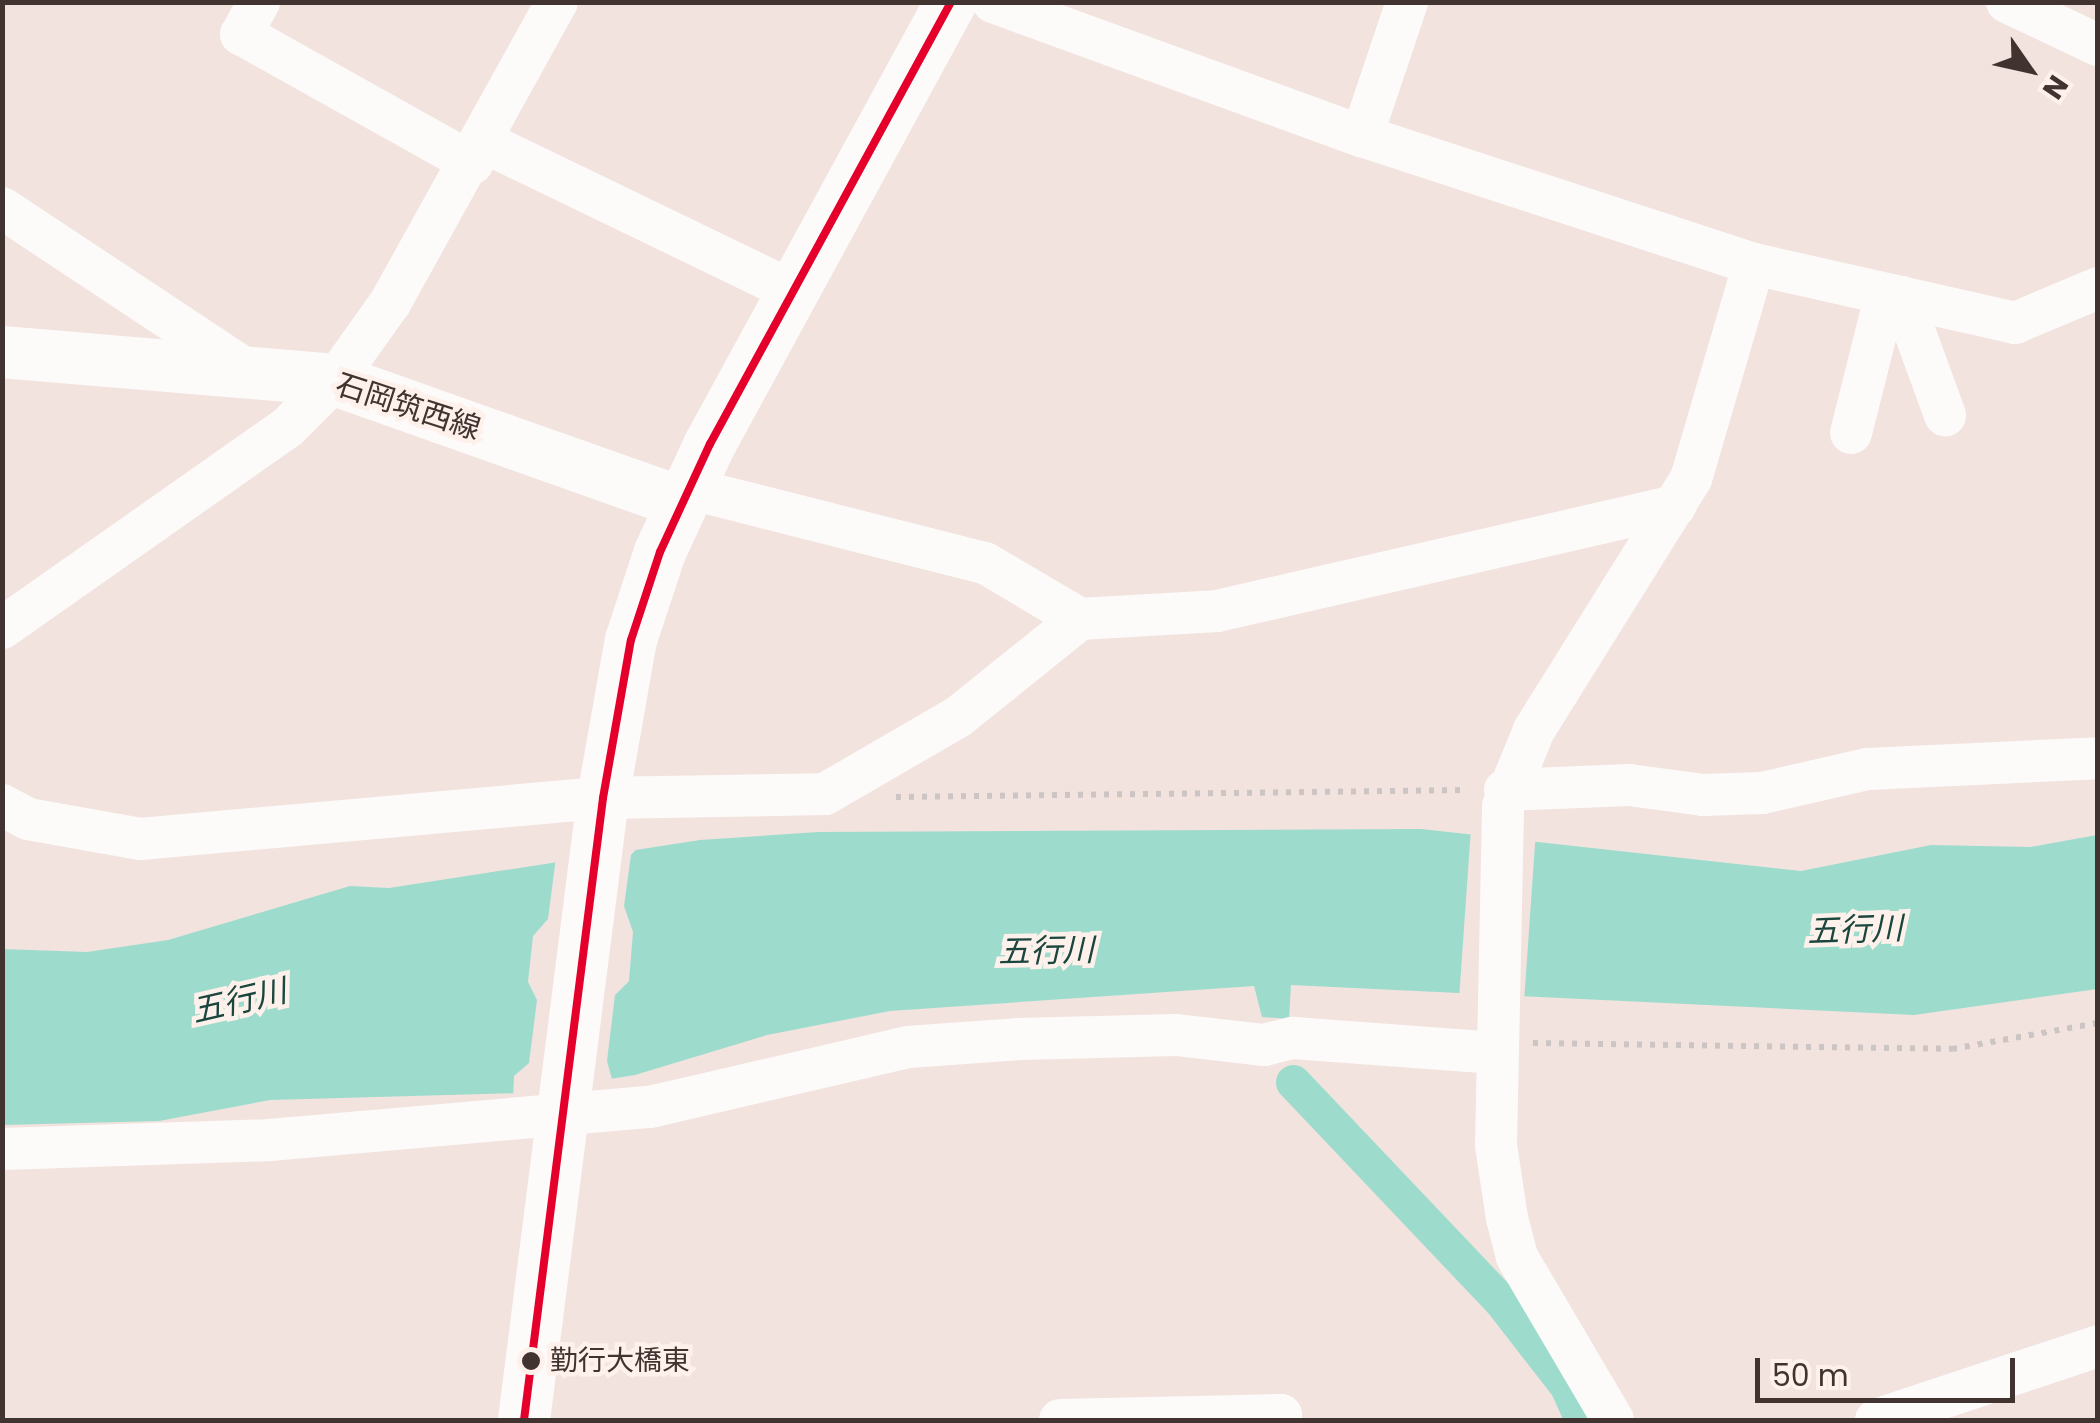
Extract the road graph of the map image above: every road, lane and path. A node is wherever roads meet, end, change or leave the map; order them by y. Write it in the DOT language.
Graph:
graph roads {
  1 [pos="259,2"];
  2 [pos="557,2"];
  3 [pos="950,2"];
  4 [pos="993,2"];
  5 [pos="1408,2"];
  6 [pos="2007,2"];
  7 [pos="2098,45"];
  8 [pos="1362,136"];
  9 [pos="478,153"];
  10 [pos="2,208"];
  11 [pos="1754,264"];
  12 [pos="2098,288"];
  13 [pos="796,292"];
  14 [pos="1894,296"];
  15 [pos="2,352"];
  16 [pos="250,372"];
  17 [pos="335,380"];
  18 [pos="1945,415"];
  19 [pos="1850,433"];
  20 [pos="685,496"];
  21 [pos="1675,506"];
  22 [pos="1080,619"];
  23 [pos="2,628"];
  24 [pos="2098,758"];
  25 [pos="892,797"];
  26 [pos="1504,798"];
  27 [pos="2,804"];
  28 [pos="602,805"];
  29 [pos="2098,1023"];
  30 [pos="1497,1042"];
  31 [pos="562,1106"];
  32 [pos="2,1150"];
  33 [pos="2098,1346"];
  34 [pos="524,1420"];
  35 [pos="1060,1420"];
  36 [pos="1280,1420"];
  37 [pos="1613,1420"];
  38 [pos="1876,1420"];
  1 -- 9 [label="street"];
  2 -- 9 [label="street"];
  3 -- 13 [label="main road"];
  4 -- 8 [label="street"];
  5 -- 8 [label="street"];
  6 -- 7 [label="street"];
  8 -- 11 [label="street"];
  9 -- 13 [label="street"];
  9 -- 17 [label="street"];
  10 -- 16 [label="street"];
  11 -- 14 [label="street"];
  11 -- 21 [label="street"];
  12 -- 14 [label="street"];
  13 -- 20 [label="main road"];
  14 -- 18 [label="street"];
  14 -- 19 [label="street"];
  15 -- 16 [label="main road, 石岡筑西線"];
  16 -- 17 [label="main road, 石岡筑西線"];
  17 -- 20 [label="main road, 石岡筑西線"];
  17 -- 23 [label="street"];
  20 -- 22 [label="street"];
  20 -- 28 [label="main road"];
  21 -- 22 [label="street"];
  21 -- 26 [label="street"];
  22 -- 28 [label="street"];
  24 -- 26 [label="street"];
  25 -- 26 [label="path"];
  26 -- 30 [label="street"];
  27 -- 28 [label="street"];
  28 -- 31 [label="main road"];
  29 -- 30 [label="path"];
  30 -- 31 [label="street"];
  30 -- 37 [label="street"];
  31 -- 32 [label="street"];
  31 -- 34 [label="main road"];
  33 -- 38 [label="street"];
  35 -- 36 [label="street"];
}
